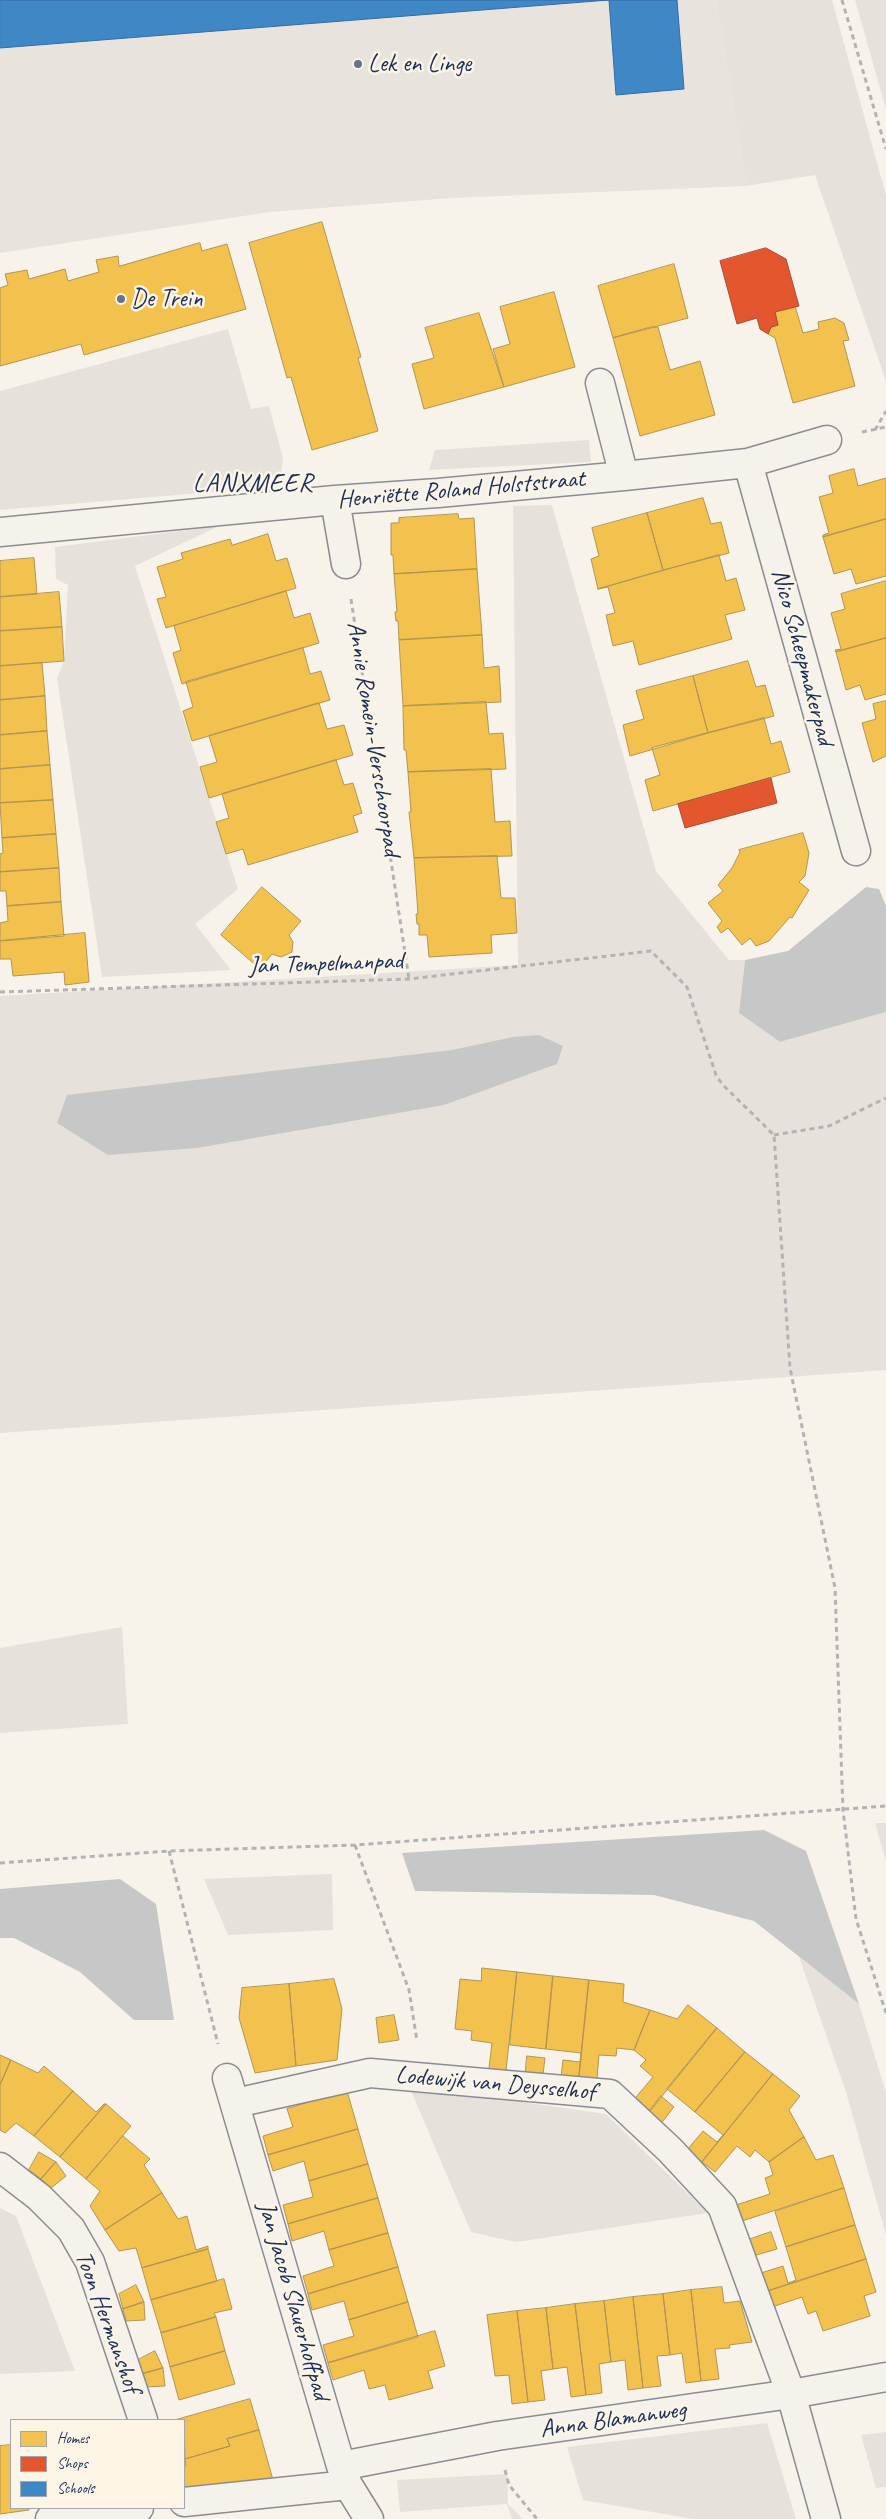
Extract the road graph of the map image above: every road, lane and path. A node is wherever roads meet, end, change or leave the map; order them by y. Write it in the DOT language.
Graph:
graph roads {
  1 [pos="842,0"];
  2 [pos="886,149"];
  3 [pos="600,382"];
  4 [pos="886,412"];
  5 [pos="875,430"];
  6 [pos="827,440"];
  7 [pos="748,463"];
  8 [pos="624,476"];
  9 [pos="335,500"];
  10 [pos="0,532"];
  11 [pos="346,564"];
  12 [pos="856,851"];
  13 [pos="409,979"];
  14 [pos="0,992"];
  15 [pos="886,1098"];
  16 [pos="774,1135"];
  17 [pos="886,1806"];
  18 [pos="843,1810"];
  19 [pos="355,1845"];
  20 [pos="169,1851"];
  21 [pos="0,1863"];
  22 [pos="886,2013"];
  23 [pos="424,2079"];
  24 [pos="231,2091"];
  25 [pos="0,2168"];
  26 [pos="886,2377"];
  27 [pos="791,2394"];
  28 [pos="143,2419"];
  29 [pos="497,2436"];
  30 [pos="344,2475"];
  31 [pos="185,2502"];
  32 [pos="131,2509"];
  33 [pos="50,2519"];
  34 [pos="369,2519"];
  35 [pos="537,2519"];
  36 [pos="826,2519"];
  1 -- 2 [label="path"];
  3 -- 8 [label="street, Henriëtte Roland Holststraat"];
  4 -- 5 [label="path"];
  6 -- 7 [label="street, Henriëtte Roland Holststraat"];
  7 -- 8 [label="street, Henriëtte Roland Holststraat"];
  7 -- 12 [label="street, Nico Scheepmakerpad"];
  8 -- 9 [label="street, Henriëtte Roland Holststraat"];
  9 -- 10 [label="street, Henriëtte Roland Holststraat"];
  9 -- 11 [label="street"];
  11 -- 13 [label="path, Annie Romein-Verschoorpad"];
  13 -- 14 [label="path, Jan Tempelmanpad"];
  13 -- 16 [label="path, Jan Tempelmanpad"];
  15 -- 16 [label="path"];
  16 -- 18 [label="path"];
  17 -- 18 [label="path"];
  18 -- 19 [label="path"];
  18 -- 22 [label="path"];
  19 -- 20 [label="path"];
  19 -- 23 [label="path"];
  20 -- 21 [label="path"];
  20 -- 24 [label="path"];
  23 -- 24 [label="street, Lodewijk van Deysselhof"];
  23 -- 27 [label="street, Lodewijk van Deysselhof"];
  24 -- 30 [label="street, Jan Jacob Slauerhoffpad"];
  25 -- 28 [label="street, Toon Hermanshof"];
  26 -- 27 [label="street, Anna Blamanweg"];
  27 -- 29 [label="street, Anna Blamanweg"];
  27 -- 36 [label="street, Lodewijk van Deysselhof"];
  29 -- 30 [label="street, Anna Blamanweg"];
  29 -- 35 [label="path"];
  30 -- 31 [label="street, Anna Blamanweg"];
  30 -- 34 [label="street, Jan Jacob Slauerhoffpad"];
  32 -- 33 [label="street"];
}
